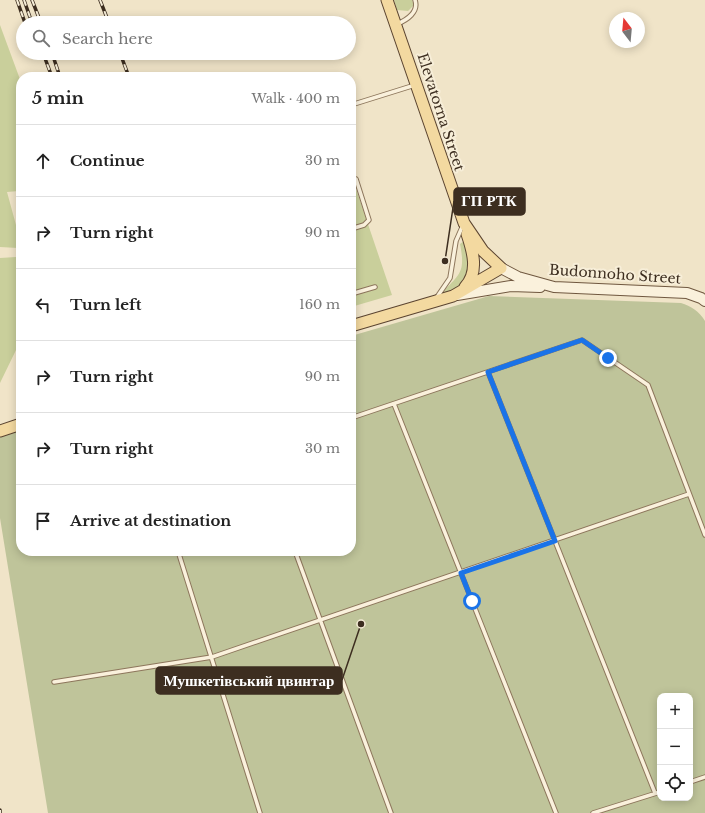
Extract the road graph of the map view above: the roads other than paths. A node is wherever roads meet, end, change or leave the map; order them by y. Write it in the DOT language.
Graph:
graph roads {
  1 [pos="387,0"];
  2 [pos="415,0"];
  3 [pos="396,24"];
  4 [pos="417,85"];
  5 [pos="356,103"];
  6 [pos="356,179"];
  7 [pos="464,223"];
  8 [pos="356,227"];
  9 [pos="501,268"];
  10 [pos="375,287"];
  11 [pos="554,287"];
  12 [pos="356,293"];
  13 [pos="453,296"];
  14 [pos="434,301"];
  15 [pos="705,301"];
  16 [pos="356,324"];
  17 [pos="488,372"];
  18 [pos="394,404"];
  19 [pos="356,416"];
  20 [pos="16,425"];
  21 [pos="0,431"];
  22 [pos="689,494"];
  23 [pos="705,535"];
  24 [pos="555,541"];
  25 [pos="180,556"];
  26 [pos="296,556"];
  27 [pos="461,573"];
  28 [pos="320,621"];
  29 [pos="212,658"];
  30 [pos="54,682"];
  31 [pos="705,777"];
  32 [pos="693,781"];
  33 [pos="655,793"];
  34 [pos="260,813"];
  35 [pos="391,813"];
  36 [pos="556,813"];
  37 [pos="593,813"];
  1 -- 3 [label="main road, Elevatorna Street"];
  2 -- 3 [label="lane"];
  3 -- 4 [label="main road, Elevatorna Street"];
  4 -- 5 [label="lane"];
  4 -- 7 [label="main road, Elevatorna Street"];
  6 -- 8 [label="lane"];
  7 -- 9 [label="main road, Elevatorna Street"];
  7 -- 13 [label="main road"];
  7 -- 14 [label="lane"];
  9 -- 11 [label="main road, Budonnoho Street"];
  9 -- 13 [label="main road"];
  10 -- 12 [label="lane"];
  11 -- 13 [label="main road"];
  11 -- 15 [label="main road, Budonnoho Street"];
  13 -- 14 [label="main road"];
  14 -- 16 [label="main road"];
  17 -- 18 [label="lane"];
  17 -- 22 [label="lane"];
  17 -- 24 [label="lane"];
  18 -- 19 [label="lane"];
  18 -- 27 [label="lane"];
  20 -- 21 [label="main road"];
  22 -- 23 [label="lane"];
  22 -- 24 [label="lane"];
  24 -- 27 [label="lane"];
  24 -- 33 [label="lane"];
  25 -- 29 [label="lane"];
  26 -- 28 [label="lane"];
  27 -- 28 [label="lane"];
  27 -- 36 [label="lane"];
  28 -- 29 [label="lane"];
  28 -- 35 [label="lane"];
  29 -- 30 [label="lane"];
  29 -- 34 [label="lane"];
  31 -- 32 [label="lane"];
  33 -- 37 [label="lane"];
}
